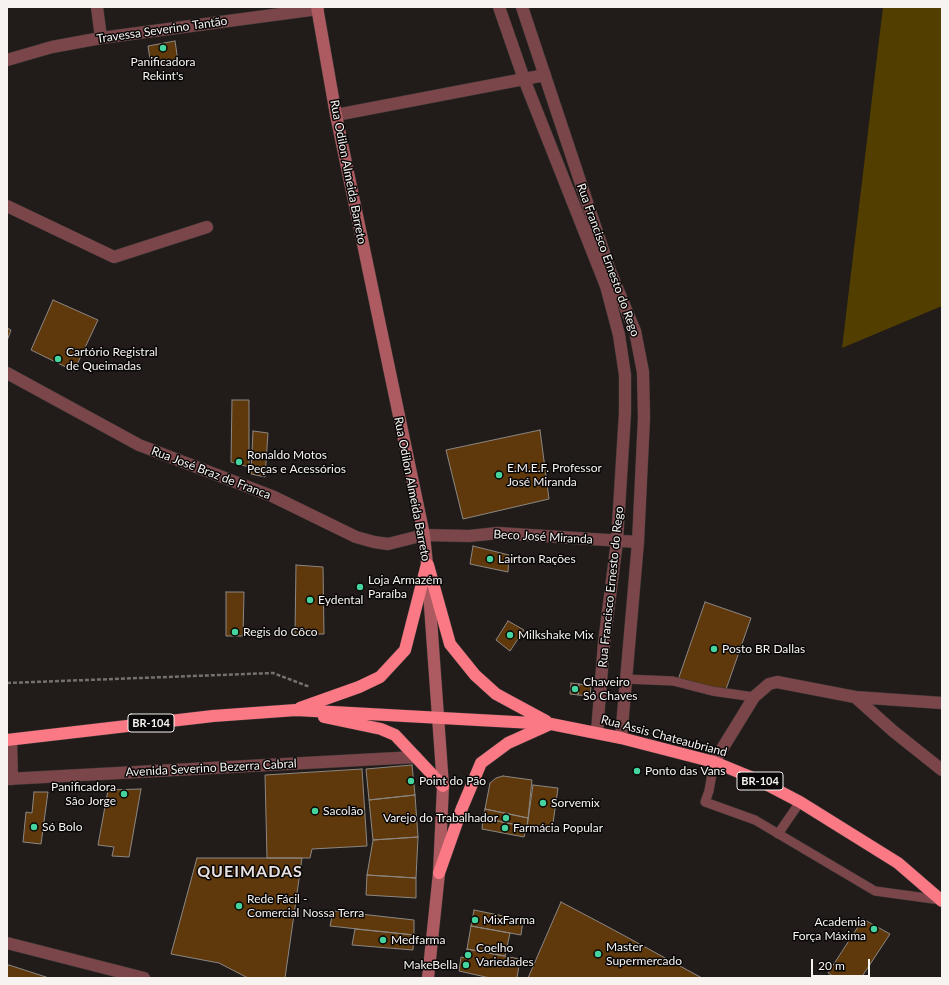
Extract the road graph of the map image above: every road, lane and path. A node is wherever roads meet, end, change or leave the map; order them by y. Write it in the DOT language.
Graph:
graph roads {
  1 [pos="96,7"];
  2 [pos="499,7"];
  3 [pos="522,7"];
  4 [pos="318,8"];
  5 [pos="101,38"];
  6 [pos="7,60"];
  7 [pos="544,75"];
  8 [pos="524,79"];
  9 [pos="336,115"];
  10 [pos="7,206"];
  11 [pos="207,227"];
  12 [pos="7,373"];
  13 [pos="424,535"];
  14 [pos="617,541"];
  15 [pos="638,542"];
  16 [pos="427,564"];
  17 [pos="625,679"];
  18 [pos="7,683"];
  19 [pos="335,696"];
  20 [pos="754,697"];
  21 [pos="855,697"];
  22 [pos="942,703"];
  23 [pos="296,710"];
  24 [pos="438,717"];
  25 [pos="551,724"];
  26 [pos="597,732"];
  27 [pos="621,738"];
  28 [pos="9,740"];
  29 [pos="416,757"];
  30 [pos="714,762"];
  31 [pos="942,770"];
  32 [pos="9,779"];
  33 [pos="443,786"];
  34 [pos="800,802"];
  35 [pos="778,834"];
  36 [pos="440,872"];
  37 [pos="942,900"];
  38 [pos="7,942"];
  39 [pos="144,978"];
  40 [pos="428,978"];
  1 -- 5 [label="street"];
  2 -- 8 [label="street, Rua Francisco Ernesto do Rego"];
  3 -- 7 [label="street, Rua Francisco Ernesto do Rego"];
  4 -- 5 [label="street, Travessa Severino Tantão"];
  4 -- 9 [label="main road, Rua Odilon Almeida Barreto"];
  5 -- 6 [label="street, Travessa Severino Tantão"];
  7 -- 8 [label="street"];
  7 -- 15 [label="street, Rua Francisco Ernesto do Rego"];
  8 -- 9 [label="street"];
  8 -- 14 [label="street, Rua Francisco Ernesto do Rego"];
  9 -- 13 [label="main road, Rua Odilon Almeida Barreto"];
  10 -- 11 [label="street"];
  12 -- 13 [label="street, Rua José Braz de Franca"];
  13 -- 14 [label="street, Beco José Miranda"];
  13 -- 16 [label="main road, Rua Odilon Almeida Barreto"];
  14 -- 15 [label="street, Beco José Miranda"];
  14 -- 26 [label="street, Rua Francisco Ernesto do Rego"];
  15 -- 17 [label="street, Rua Francisco Ernesto do Rego"];
  16 -- 19 [label="highway"];
  16 -- 24 [label="main road, Rua Odilon Almeida Barreto"];
  16 -- 25 [label="highway"];
  17 -- 20 [label="lane"];
  17 -- 27 [label="street, Rua Francisco Ernesto do Rego"];
  18 -- 19 [label="path"];
  19 -- 23 [label="highway"];
  20 -- 21 [label="street"];
  20 -- 30 [label="street"];
  21 -- 22 [label="street"];
  21 -- 31 [label="street"];
  23 -- 24 [label="highway, BR-104"];
  23 -- 28 [label="highway, BR-104"];
  23 -- 29 [label="highway"];
  24 -- 25 [label="highway, Rua Assis Chateaubriand / BR-104"];
  24 -- 33 [label="main road, Rua Odilon Almeida Barreto"];
  25 -- 26 [label="highway, Rua Assis Chateaubriand / BR-104"];
  25 -- 36 [label="highway"];
  26 -- 27 [label="highway, Rua Assis Chateaubriand / BR-104"];
  27 -- 30 [label="highway, Rua Assis Chateaubriand / BR-104"];
  28 -- 32 [label="street"];
  29 -- 32 [label="street, Avenida Severino Bezerra Cabral"];
  29 -- 33 [label="highway"];
  30 -- 34 [label="highway, Rua Assis Chateaubriand / BR-104"];
  30 -- 35 [label="lane"];
  33 -- 36 [label="main road, Rua Odilon Almeida Barreto"];
  34 -- 35 [label="lane"];
  34 -- 37 [label="highway, Rua Assis Chateaubriand / BR-104"];
  35 -- 37 [label="lane"];
  36 -- 40 [label="main road, Rua Odilon Almeida Barreto"];
  38 -- 39 [label="street"];
}
